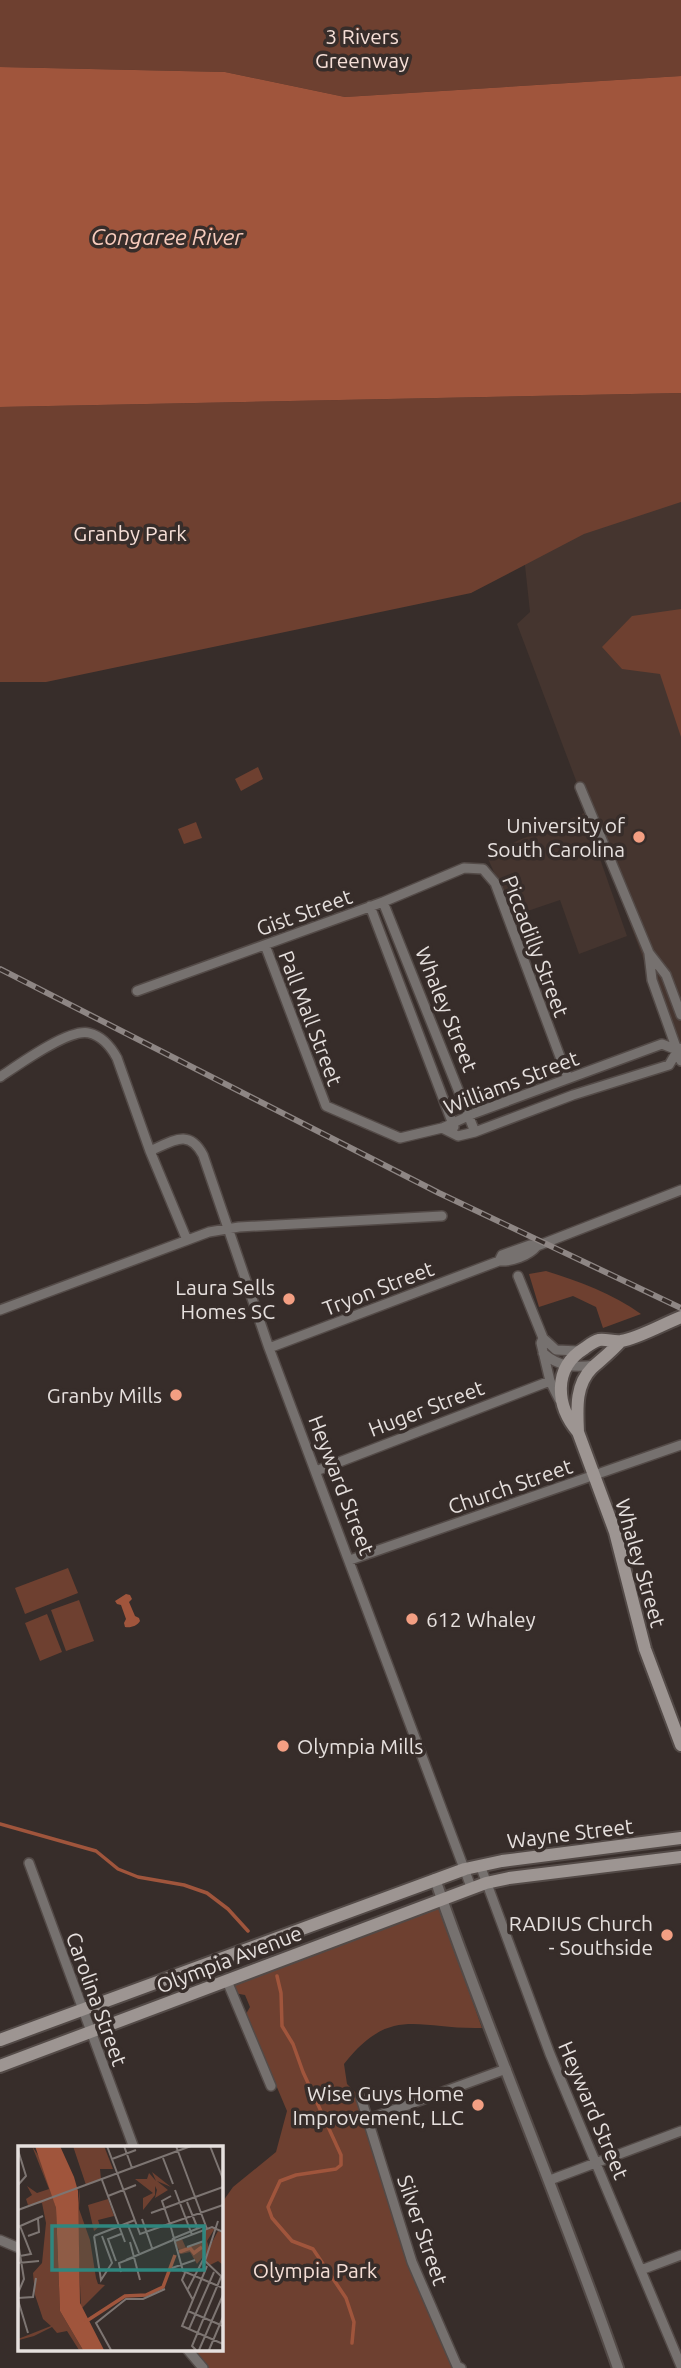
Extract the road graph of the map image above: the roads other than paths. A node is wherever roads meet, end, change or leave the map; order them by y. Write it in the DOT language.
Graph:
graph roads {
  1 [pos="580,787"];
  2 [pos="483,869"];
  3 [pos="383,902"];
  4 [pos="370,906"];
  5 [pos="265,945"];
  6 [pos="649,953"];
  7 [pos="137,991"];
  8 [pos="681,1015"];
  9 [pos="679,1049"];
  10 [pos="681,1061"];
  11 [pos="0,1077"];
  12 [pos="568,1078"];
  13 [pos="469,1115"];
  14 [pos="453,1122"];
  15 [pos="442,1128"];
  16 [pos="475,1132"];
  17 [pos="458,1136"];
  18 [pos="150,1151"];
  19 [pos="681,1190"];
  20 [pos="442,1216"];
  21 [pos="229,1228"];
  22 [pos="187,1240"];
  23 [pos="518,1276"];
  24 [pos="0,1310"];
  25 [pos="681,1317"];
  26 [pos="543,1338"];
  27 [pos="621,1341"];
  28 [pos="269,1348"];
  29 [pos="579,1352"];
  30 [pos="543,1353"];
  31 [pos="595,1365"];
  32 [pos="568,1366"];
  33 [pos="550,1381"];
  34 [pos="562,1405"];
  35 [pos="578,1432"];
  36 [pos="681,1445"];
  37 [pos="316,1471"];
  38 [pos="595,1475"];
  39 [pos="350,1560"];
  40 [pos="681,1745"];
  41 [pos="681,1838"];
  42 [pos="681,1857"];
  43 [pos="29,1863"];
  44 [pos="480,1865"];
  45 [pos="464,1869"];
  46 [pos="435,1879"];
  47 [pos="486,1883"];
  48 [pos="471,1887"];
  49 [pos="442,1899"];
  50 [pos="227,1981"];
  51 [pos="82,2010"];
  52 [pos="90,2031"];
  53 [pos="0,2040"];
  54 [pos="0,2066"];
  55 [pos="506,2070"];
  56 [pos="271,2086"];
  57 [pos="361,2098"];
  58 [pos="369,2119"];
  59 [pos="681,2131"];
  60 [pos="134,2146"];
  61 [pos="595,2163"];
  62 [pos="550,2180"];
  63 [pos="0,2240"];
  64 [pos="18,2248"];
  65 [pos="681,2255"];
  66 [pos="641,2270"];
  67 [pos="188,2350"];
  68 [pos="681,2366"];
  69 [pos="203,2368"];
  70 [pos="461,2368"];
  71 [pos="618,2368"];
  1 -- 6 [label="street"];
  2 -- 3 [label="street, Gist Street"];
  2 -- 12 [label="street, Piccadilly Street"];
  3 -- 4 [label="street, Gist Street"];
  3 -- 13 [label="street, Whaley Street"];
  4 -- 5 [label="street, Gist Street"];
  4 -- 14 [label="street, Whaley Street"];
  5 -- 7 [label="street, Gist Street"];
  5 -- 15 [label="street, Pall Mall Street"];
  6 -- 8 [label="street"];
  6 -- 9 [label="street"];
  9 -- 10 [label="street"];
  9 -- 12 [label="street, Williams Street"];
  9 -- 16 [label="street, Williams Street"];
  11 -- 18 [label="street"];
  12 -- 13 [label="street, Williams Street"];
  13 -- 14 [label="street, Williams Street"];
  13 -- 16 [label="street, Whaley Street"];
  14 -- 15 [label="street, Williams Street"];
  14 -- 17 [label="street, Whaley Street"];
  15 -- 17 [label="street, Williams Street"];
  16 -- 17 [label="street, Williams Street"];
  18 -- 21 [label="street, Heyward Street"];
  18 -- 22 [label="street"];
  19 -- 28 [label="street, Tryon Street"];
  20 -- 21 [label="street"];
  21 -- 22 [label="street"];
  21 -- 28 [label="street, Heyward Street"];
  22 -- 24 [label="street"];
  23 -- 26 [label="street, Whaley Street"];
  25 -- 27 [label="main road"];
  26 -- 29 [label="street"];
  26 -- 30 [label="street, Whaley Street"];
  27 -- 29 [label="main road"];
  27 -- 31 [label="main road, Whaley Street"];
  28 -- 37 [label="street, Heyward Street"];
  29 -- 32 [label="main road"];
  30 -- 32 [label="street"];
  30 -- 33 [label="street, Whaley Street"];
  31 -- 32 [label="street"];
  31 -- 35 [label="main road, Whaley Street"];
  32 -- 34 [label="main road"];
  33 -- 34 [label="street, Whaley Street"];
  33 -- 37 [label="street, Huger Street"];
  34 -- 35 [label="main road, Whaley Street"];
  35 -- 38 [label="main road, Whaley Street"];
  36 -- 38 [label="street, Church Street"];
  37 -- 39 [label="street, Heyward Street"];
  38 -- 39 [label="street, Church Street"];
  38 -- 40 [label="main road, Whaley Street"];
  39 -- 45 [label="street, Heyward Street"];
  41 -- 44 [label="main road, Wayne Street"];
  42 -- 47 [label="main road, Wayne Street"];
  43 -- 51 [label="street, Carolina Street"];
  44 -- 45 [label="main road, Wayne Street"];
  44 -- 47 [label="street, Heyward Street"];
  45 -- 46 [label="main road, Olympia Avenue"];
  45 -- 48 [label="street, Heyward Street"];
  46 -- 49 [label="street"];
  46 -- 51 [label="main road, Olympia Avenue"];
  47 -- 48 [label="main road, Wayne Street"];
  47 -- 61 [label="street, Heyward Street"];
  48 -- 49 [label="main road, Olympia Avenue"];
  49 -- 50 [label="main road, Olympia Avenue"];
  49 -- 55 [label="street"];
  50 -- 52 [label="main road, Olympia Avenue"];
  50 -- 56 [label="street"];
  51 -- 52 [label="street, Carolina Street"];
  51 -- 53 [label="main road, Olympia Avenue"];
  52 -- 54 [label="main road, Olympia Avenue"];
  52 -- 60 [label="street, Carolina Street"];
  55 -- 58 [label="street"];
  55 -- 62 [label="street"];
  57 -- 58 [label="street, Silver Street"];
  58 -- 70 [label="street, Silver Street"];
  59 -- 61 [label="street"];
  61 -- 62 [label="street"];
  61 -- 66 [label="street, Heyward Street"];
  62 -- 71 [label="street"];
  63 -- 64 [label="street"];
  65 -- 66 [label="street"];
  66 -- 68 [label="street, Heyward Street"];
  67 -- 69 [label="street"];
}
